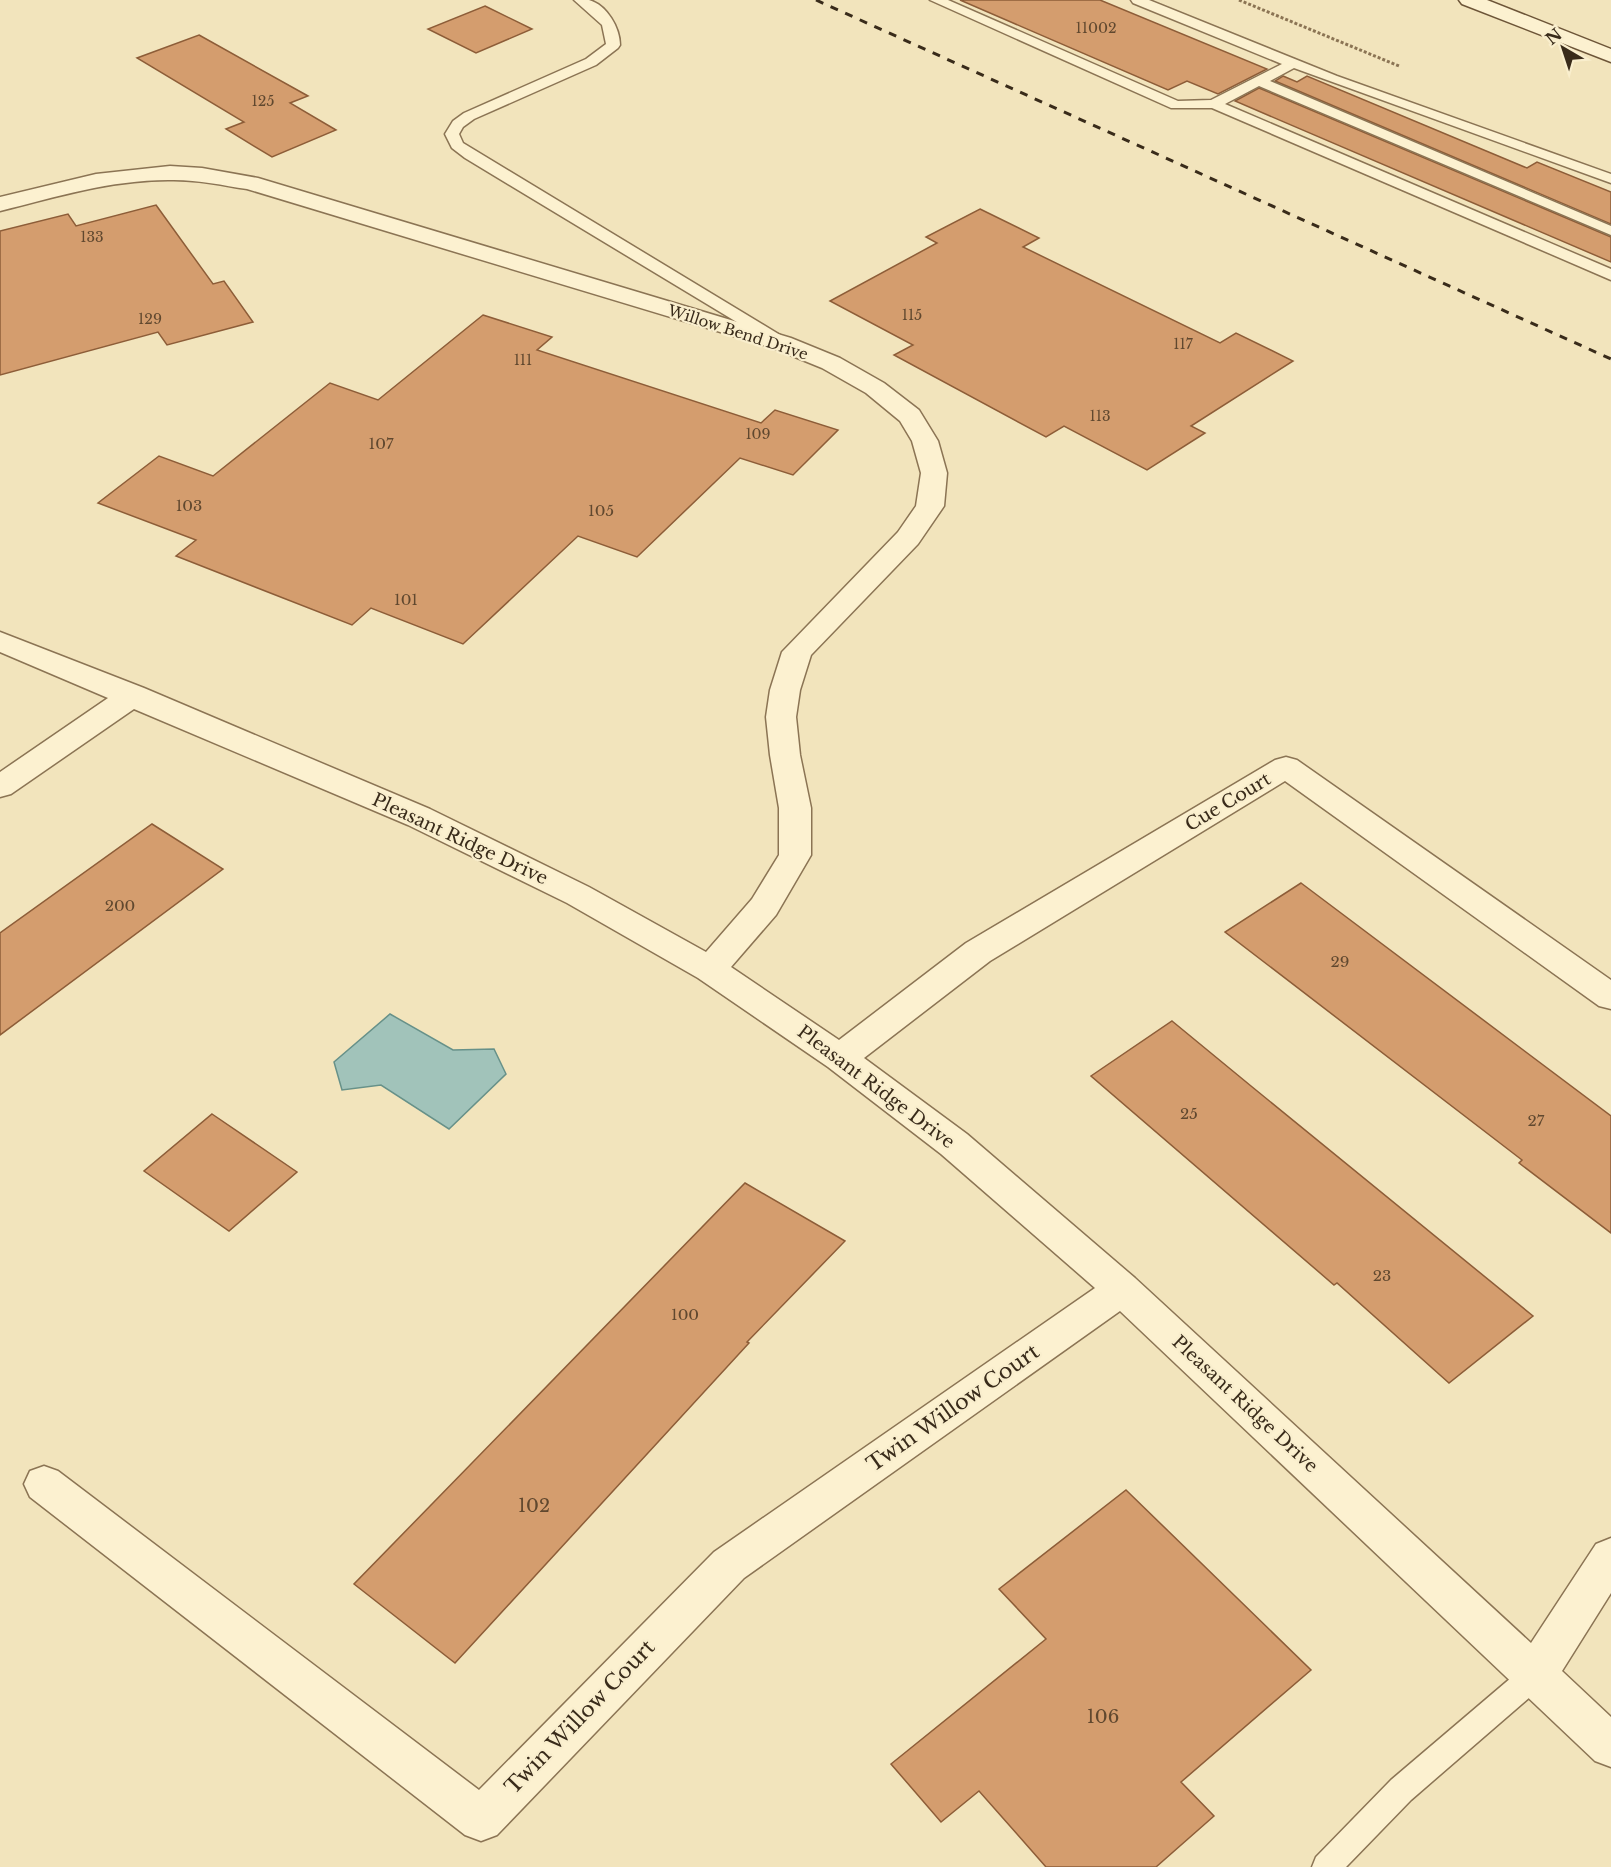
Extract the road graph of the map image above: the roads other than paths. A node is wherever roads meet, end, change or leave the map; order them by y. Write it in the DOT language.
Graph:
graph roads {
  1 [pos="581,0"];
  2 [pos="937,0"];
  3 [pos="1138,0"];
  4 [pos="1469,0"];
  5 [pos="1611,56"];
  6 [pos="1294,63"];
  7 [pos="1259,81"];
  8 [pos="1214,104"];
  9 [pos="1611,179"];
  10 [pos="0,204"];
  11 [pos="1611,231"];
  12 [pos="1611,275"];
  13 [pos="782,343"];
  14 [pos="0,641"];
  15 [pos="133,696"];
  16 [pos="0,788"];
  17 [pos="710,969"];
  18 [pos="1611,997"];
  19 [pos="840,1058"];
  20 [pos="1122,1289"];
  21 [pos="44,1484"];
  22 [pos="1611,1557"];
  23 [pos="1535,1675"];
  24 [pos="1611,1746"];
  25 [pos="1326,1867"];
  1 -- 13 [label="lane"];
  2 -- 8 [label="lane"];
  3 -- 6 [label="lane"];
  4 -- 5 [label="street"];
  6 -- 7 [label="lane"];
  6 -- 9 [label="lane"];
  7 -- 8 [label="lane"];
  7 -- 11 [label="lane"];
  8 -- 12 [label="lane"];
  10 -- 13 [label="street, Willow Bend Drive"];
  13 -- 17 [label="street, Willow Bend Drive"];
  14 -- 15 [label="street, Pleasant Ridge Drive"];
  15 -- 16 [label="street"];
  15 -- 17 [label="street, Pleasant Ridge Drive"];
  17 -- 19 [label="street, Pleasant Ridge Drive"];
  18 -- 19 [label="street, Cue Court"];
  19 -- 20 [label="street, Pleasant Ridge Drive"];
  20 -- 21 [label="street, Twin Willow Court"];
  20 -- 23 [label="street, Pleasant Ridge Drive"];
  22 -- 23 [label="street"];
  23 -- 24 [label="street, Pleasant Ridge Drive"];
  23 -- 25 [label="lane"];
}
